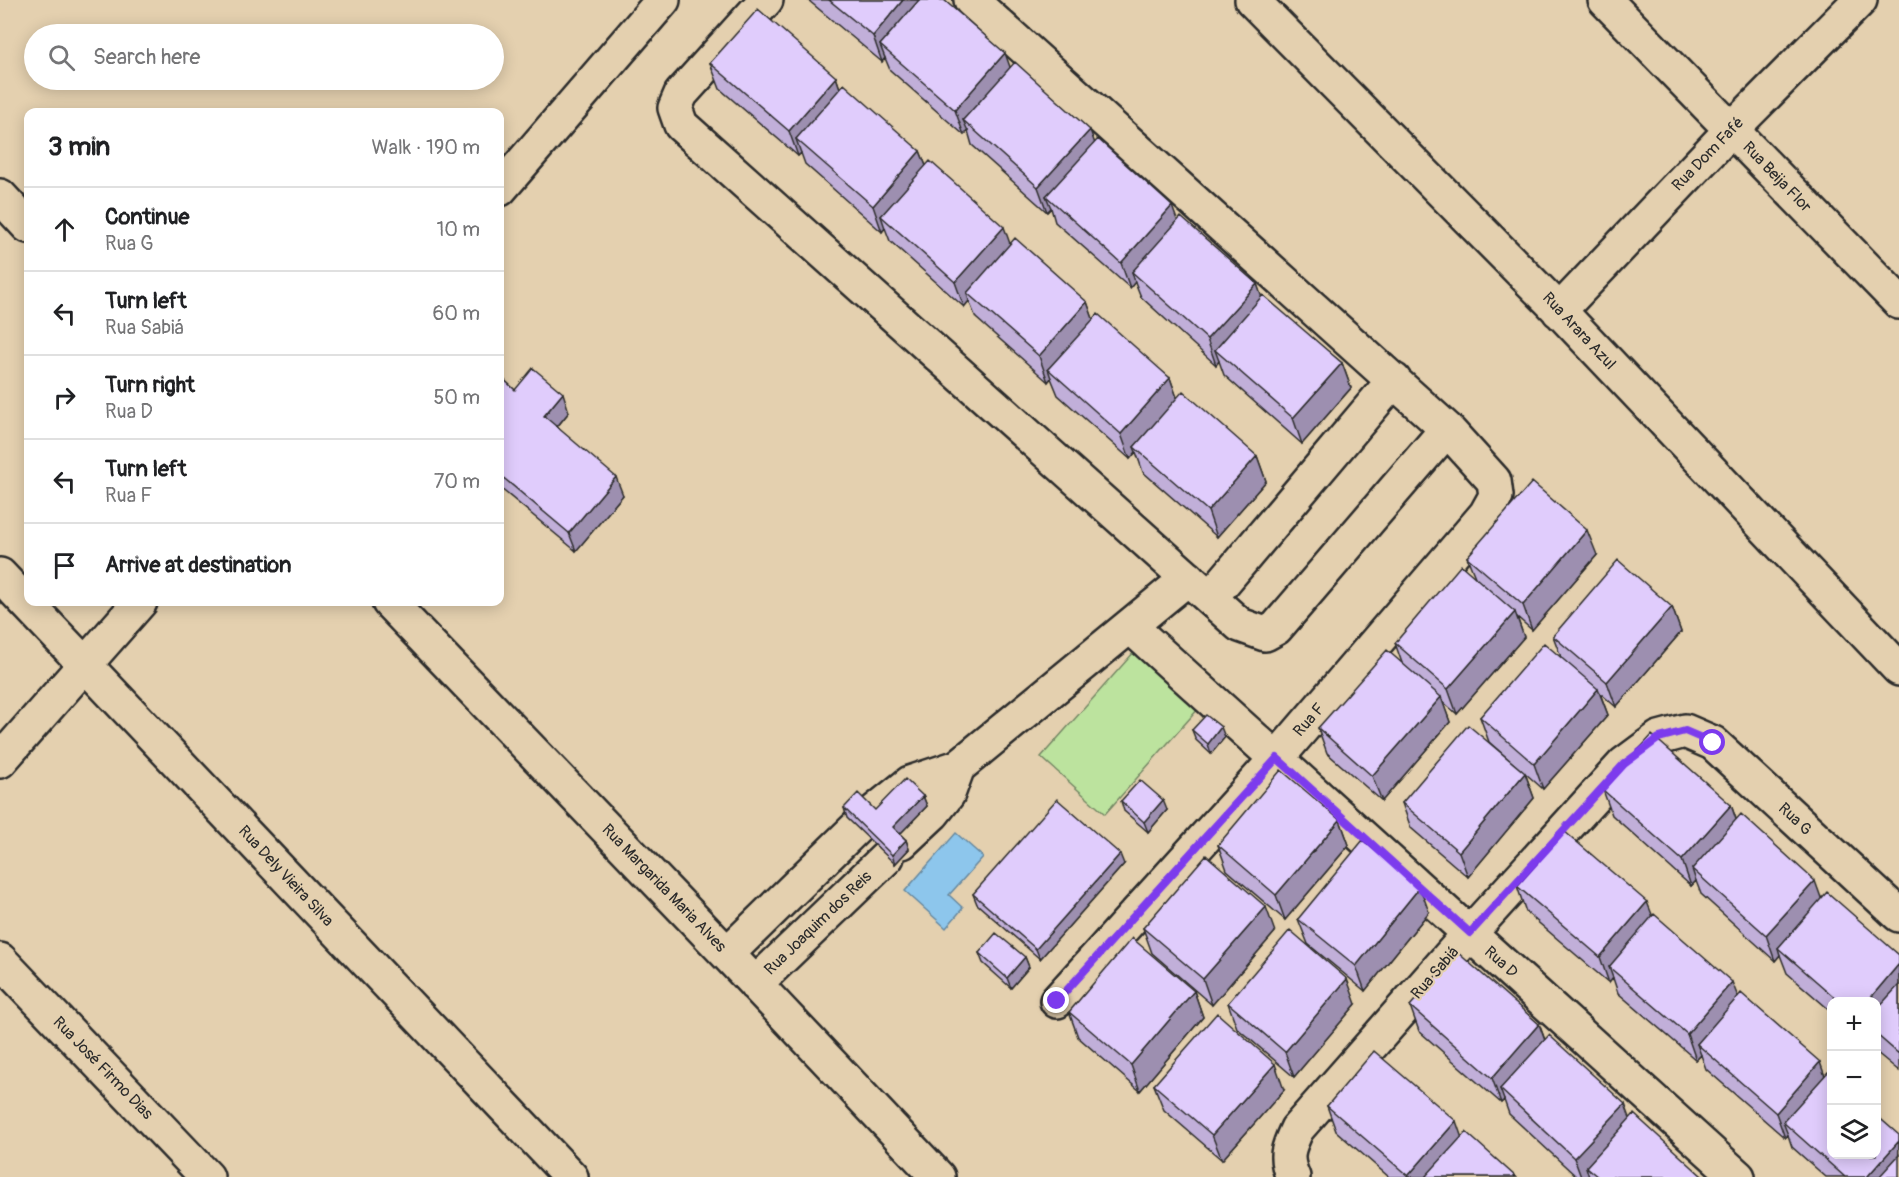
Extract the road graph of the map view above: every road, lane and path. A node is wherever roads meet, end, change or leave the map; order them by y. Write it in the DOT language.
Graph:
graph roads {
  1 [pos="663,0"];
  2 [pos="766,0"];
  3 [pos="971,0"];
  4 [pos="1252,0"];
  5 [pos="1605,0"];
  6 [pos="1860,0"];
  7 [pos="1731,130"];
  8 [pos="504,184"];
  9 [pos="0,196"];
  10 [pos="24,222"];
  11 [pos="1899,302"];
  12 [pos="1559,311"];
  13 [pos="1394,380"];
  14 [pos="1448,429"];
  15 [pos="0,575"];
  16 [pos="1199,588"];
  17 [pos="24,600"];
  18 [pos="30,606"];
  19 [pos="136,606"];
  20 [pos="393,606"];
  21 [pos="1131,627"];
  22 [pos="85,664"];
  23 [pos="1899,669"];
  24 [pos="1685,731"];
  25 [pos="1277,758"];
  26 [pos="0,762"];
  27 [pos="958,767"];
  28 [pos="861,824"];
  29 [pos="890,854"];
  30 [pos="824,860"];
  31 [pos="854,889"];
  32 [pos="1899,915"];
  33 [pos="1470,933"];
  34 [pos="727,954"];
  35 [pos="0,960"];
  36 [pos="755,984"];
  37 [pos="1057,1001"];
  38 [pos="1290,1170"];
  39 [pos="207,1177"];
  40 [pos="571,1177"];
  41 [pos="938,1177"];
  42 [pos="1738,1177"];
  1 -- 8 [label="street"];
  2 -- 16 [label="street"];
  3 -- 13 [label="street, Rua F"];
  4 -- 12 [label="street, Rua Arara Azul"];
  5 -- 7 [label="street, Rua Beija Flor"];
  6 -- 7 [label="street, Rua Dom Fafé"];
  7 -- 11 [label="street, Rua Beija Flor"];
  7 -- 12 [label="street, Rua Dom Fafé"];
  9 -- 10 [label="street"];
  12 -- 23 [label="street, Rua Arara Azul"];
  13 -- 14 [label="street, Rua F"];
  13 -- 16 [label="street"];
  14 -- 16 [label="street"];
  14 -- 25 [label="street, Rua F"];
  15 -- 17 [label="street, Rua Dely Vieira Silva"];
  16 -- 21 [label="street"];
  18 -- 22 [label="street, Rua Dely Vieira Silva"];
  19 -- 22 [label="street"];
  20 -- 34 [label="street, Rua Margarida Maria Alves"];
  21 -- 25 [label="street, Rua D"];
  21 -- 27 [label="street"];
  22 -- 26 [label="street"];
  22 -- 40 [label="street, Rua Dely Vieira Silva"];
  24 -- 32 [label="street, Rua G"];
  24 -- 33 [label="street, Rua Sabiá"];
  25 -- 33 [label="street, Rua D"];
  25 -- 37 [label="street, Rua F"];
  27 -- 28 [label="street"];
  27 -- 29 [label="street, Rua Joaquim dos Reis"];
  28 -- 29 [label="street"];
  28 -- 30 [label="street"];
  29 -- 31 [label="street, Rua Joaquim dos Reis"];
  30 -- 31 [label="street"];
  30 -- 34 [label="street"];
  31 -- 36 [label="street, Rua Joaquim dos Reis"];
  33 -- 38 [label="street, Rua Sabiá"];
  33 -- 42 [label="street, Rua D"];
  34 -- 36 [label="street, Rua Margarida Maria Alves"];
  35 -- 39 [label="street, Rua José Firmo Dias"];
  36 -- 41 [label="street, Rua Margarida Maria Alves"];
}
